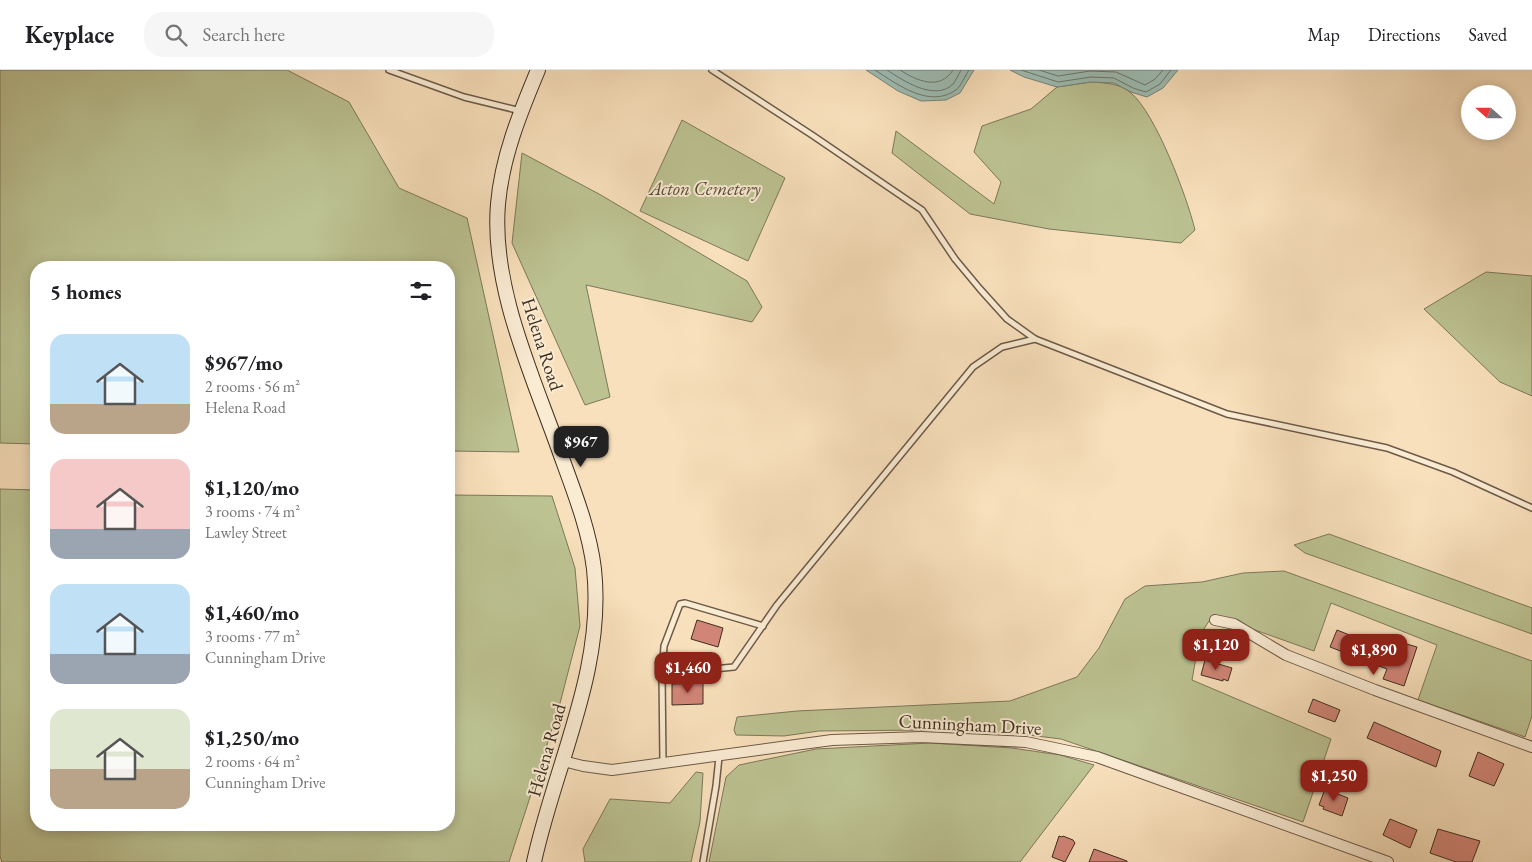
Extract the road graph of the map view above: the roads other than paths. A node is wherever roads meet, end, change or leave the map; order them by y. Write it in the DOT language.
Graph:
graph roads {
  1 [pos="389,70"];
  2 [pos="538,70"];
  3 [pos="712,70"];
  4 [pos="521,111"];
  5 [pos="1035,339"];
  6 [pos="1532,508"];
  7 [pos="1215,620"];
  8 [pos="763,626"];
  9 [pos="662,674"];
  10 [pos="1532,747"];
  11 [pos="719,757"];
  12 [pos="563,761"];
  13 [pos="663,764"];
  14 [pos="534,862"];
  15 [pos="703,862"];
  16 [pos="1388,862"];
  1 -- 4 [label="lane"];
  2 -- 4 [label="main road, Helena Road"];
  3 -- 5 [label="lane"];
  4 -- 12 [label="main road, Helena Road"];
  5 -- 6 [label="lane"];
  5 -- 8 [label="lane"];
  7 -- 10 [label="street"];
  8 -- 9 [label="lane"];
  8 -- 9 [label="lane"];
  9 -- 13 [label="lane"];
  11 -- 13 [label="street, Cunningham Drive"];
  11 -- 15 [label="lane"];
  11 -- 16 [label="street, Cunningham Drive"];
  12 -- 13 [label="street, Cunningham Drive"];
  12 -- 14 [label="main road, Helena Road"];
}
